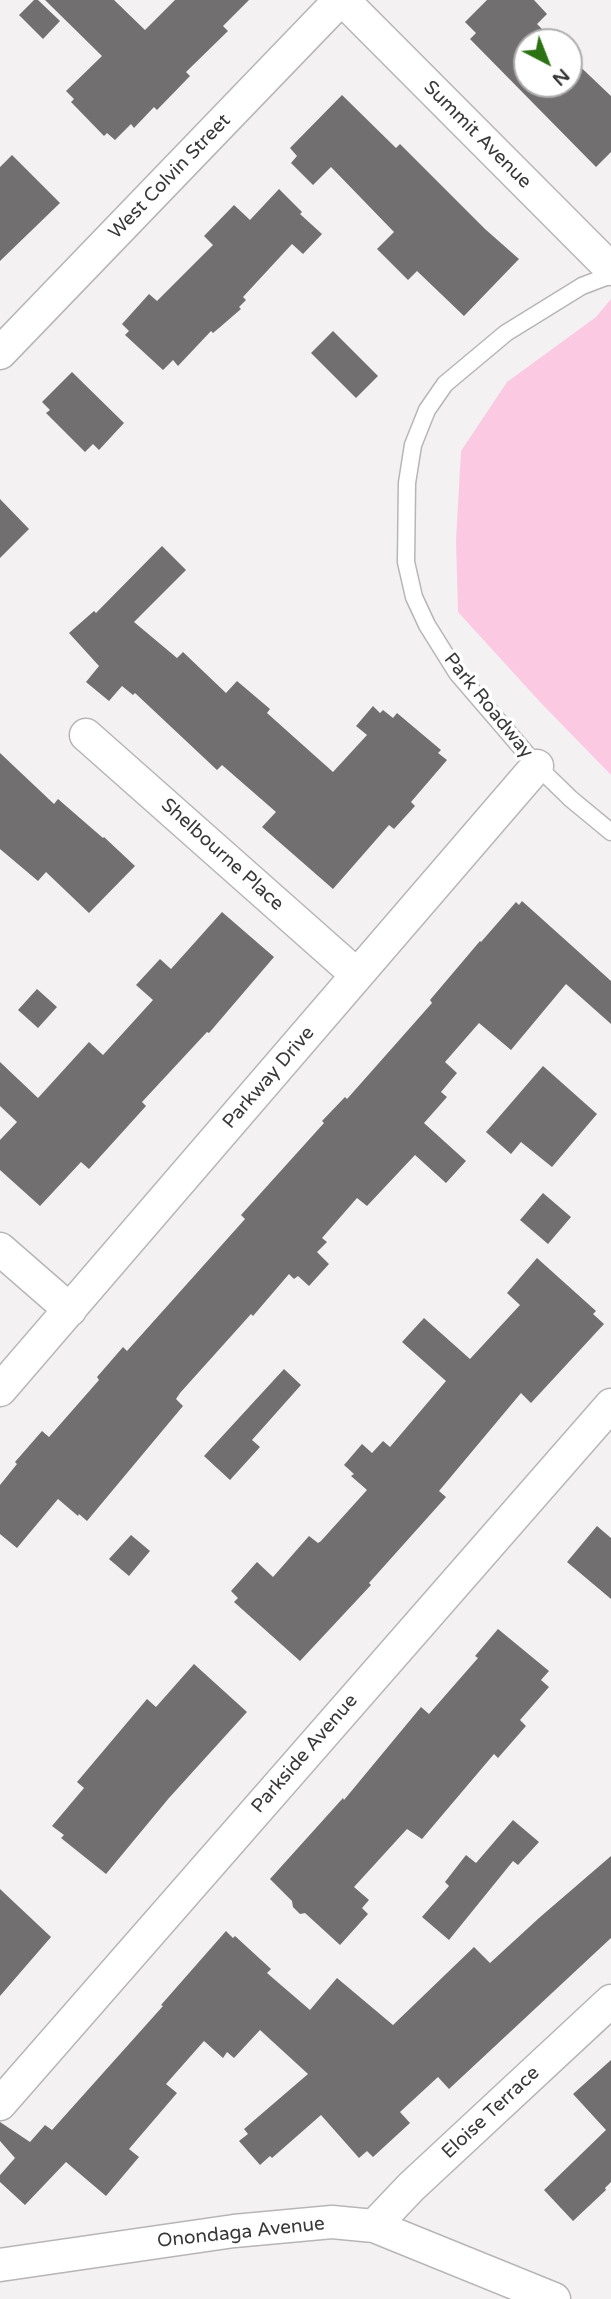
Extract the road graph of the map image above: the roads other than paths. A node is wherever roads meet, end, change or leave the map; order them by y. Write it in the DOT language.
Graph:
graph roads {
  1 [pos="341,0"];
  2 [pos="611,269"];
  3 [pos="611,275"];
  4 [pos="0,353"];
  5 [pos="86,735"];
  6 [pos="537,766"];
  7 [pos="611,832"];
  8 [pos="357,975"];
  9 [pos="0,1249"];
  10 [pos="70,1310"];
  11 [pos="0,1390"];
  12 [pos="611,1405"];
  13 [pos="611,2001"];
  14 [pos="0,2104"];
  15 [pos="373,2226"];
  16 [pos="0,2264"];
  17 [pos="554,2299"];
  1 -- 2 [label="street, Summit Avenue"];
  1 -- 4 [label="street, West Colvin Street"];
  3 -- 6 [label="lane, Park Roadway"];
  5 -- 8 [label="street, Shelbourne Place"];
  6 -- 7 [label="lane, Park Roadway"];
  6 -- 8 [label="street, Parkway Drive"];
  8 -- 10 [label="street, Parkway Drive"];
  9 -- 10 [label="street"];
  10 -- 11 [label="street, Parkway Drive"];
  12 -- 14 [label="street, Parkside Avenue"];
  13 -- 15 [label="street, Eloise Terrace"];
  15 -- 16 [label="street, Onondaga Avenue"];
  15 -- 17 [label="street, Onondaga Avenue"];
}
